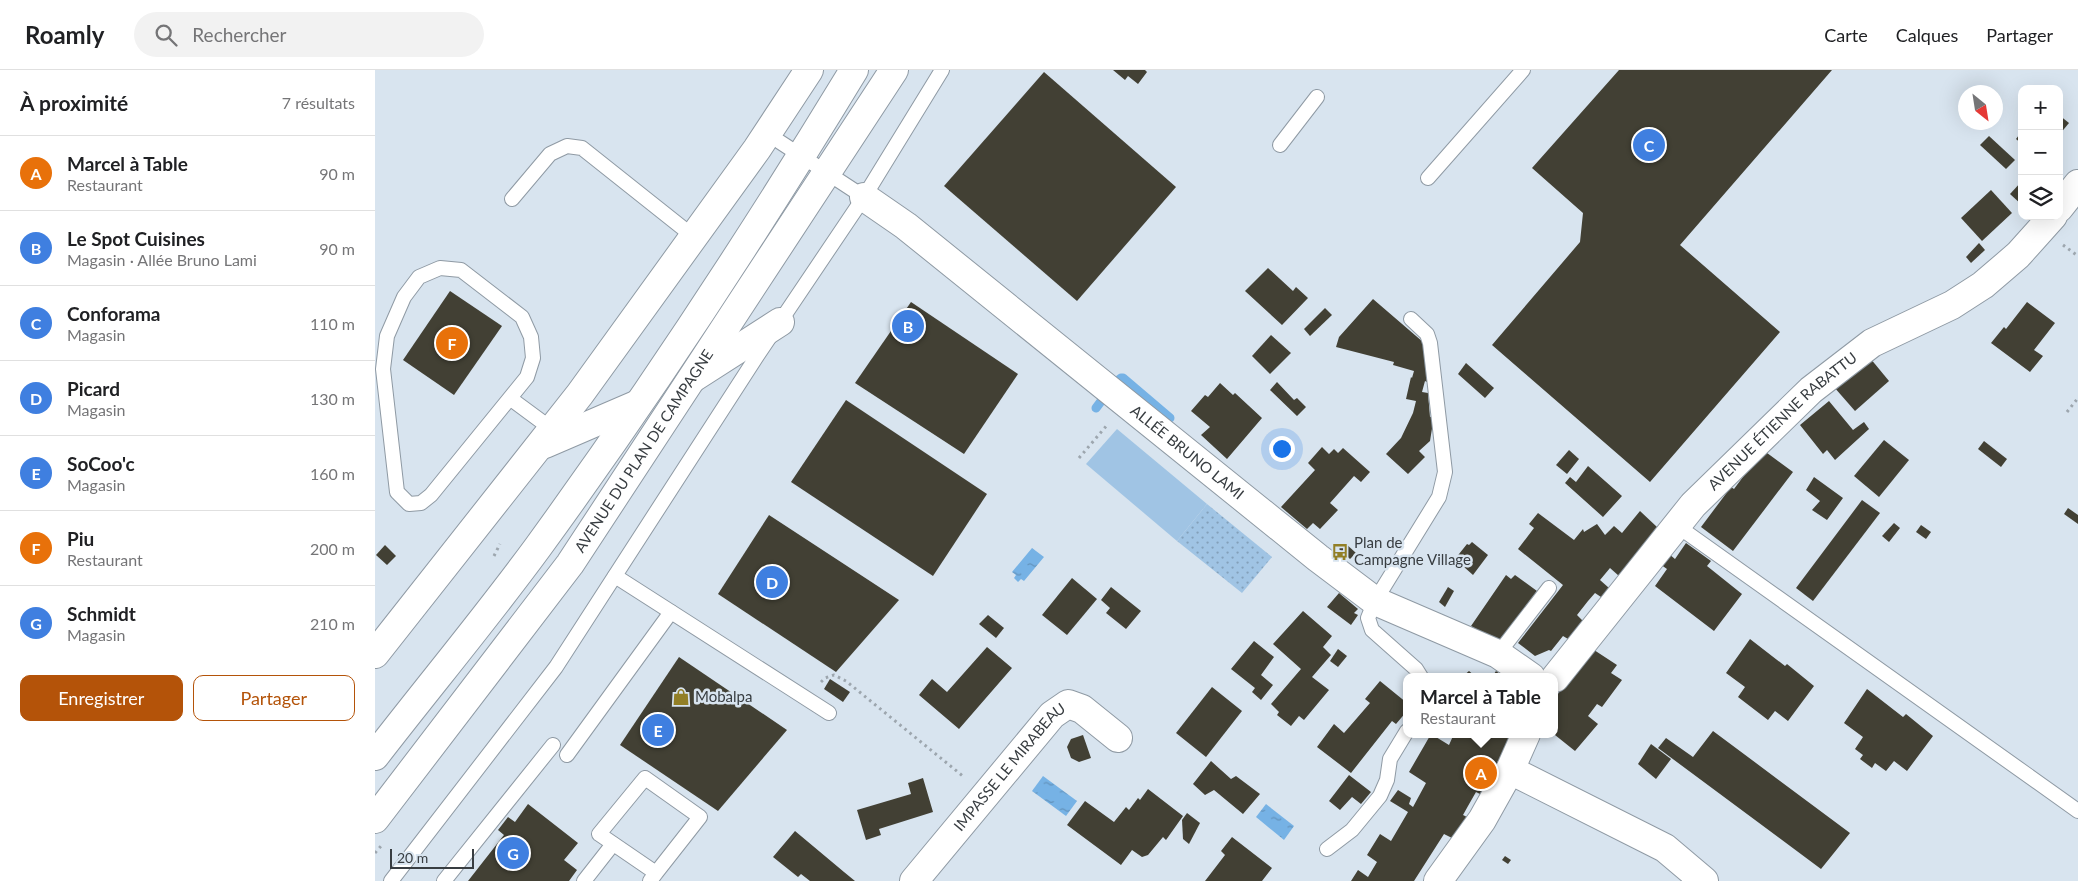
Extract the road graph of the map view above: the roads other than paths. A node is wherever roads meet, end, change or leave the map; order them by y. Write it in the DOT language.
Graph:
graph roads {
  1 [pos="809,70"];
  2 [pos="854,70"];
  3 [pos="894,70"];
  4 [pos="942,70"];
  5 [pos="1523,70"];
  6 [pos="1317,97"];
  7 [pos="1280,145"];
  8 [pos="790,149"];
  9 [pos="827,173"];
  10 [pos="1428,178"];
  11 [pos="864,197"];
  12 [pos="512,199"];
  13 [pos="2049,220"];
  14 [pos="694,237"];
  15 [pos="1411,319"];
  16 [pos="780,322"];
  17 [pos="693,378"];
  18 [pos="511,399"];
  19 [pos="638,404"];
  20 [pos="547,438"];
  21 [pos="1676,525"];
  22 [pos="615,576"];
  23 [pos="1549,588"];
  24 [pos="1375,600"];
  25 [pos="671,612"];
  26 [pos="375,654"];
  27 [pos="1498,654"];
  28 [pos="1419,673"];
  29 [pos="1525,673"];
  30 [pos="1558,674"];
  31 [pos="829,712"];
  32 [pos="1119,738"];
  33 [pos="1403,738"];
  34 [pos="1524,738"];
  35 [pos="553,745"];
  36 [pos="567,755"];
  37 [pos="375,756"];
  38 [pos="1510,770"];
  39 [pos="2078,811"];
  40 [pos="375,819"];
  41 [pos="613,844"];
  42 [pos="1327,850"];
  43 [pos="653,877"];
  44 [pos="395,880"];
  45 [pos="444,881"];
  46 [pos="584,881"];
  47 [pos="914,881"];
  48 [pos="1438,881"];
  49 [pos="1705,881"];
  1 -- 14 [label="street"];
  2 -- 8 [label="street, AVENUE DU PLAN DE CAMPAGNE"];
  3 -- 9 [label="street, AVENUE DU PLAN DE CAMPAGNE"];
  4 -- 11 [label="lane"];
  5 -- 10 [label="lane"];
  6 -- 7 [label="lane"];
  8 -- 9 [label="lane"];
  8 -- 19 [label="street, AVENUE DU PLAN DE CAMPAGNE"];
  9 -- 11 [label="lane"];
  9 -- 17 [label="street, AVENUE DU PLAN DE CAMPAGNE"];
  11 -- 16 [label="lane"];
  11 -- 24 [label="street, ALLÉE BRUNO LAMI"];
  12 -- 14 [label="lane"];
  13 -- 21 [label="street, AVENUE ÉTIENNE RABATTU"];
  14 -- 20 [label="street"];
  15 -- 24 [label="lane"];
  16 -- 17 [label="street"];
  16 -- 22 [label="lane"];
  17 -- 40 [label="street, AVENUE DU PLAN DE CAMPAGNE"];
  18 -- 18 [label="lane"];
  18 -- 20 [label="lane"];
  19 -- 20 [label="street"];
  19 -- 37 [label="street, AVENUE DU PLAN DE CAMPAGNE"];
  20 -- 26 [label="street"];
  21 -- 30 [label="street, AVENUE ÉTIENNE RABATTU"];
  21 -- 39 [label="lane"];
  22 -- 25 [label="lane"];
  22 -- 44 [label="lane"];
  23 -- 27 [label="lane"];
  24 -- 27 [label="street, ALLÉE BRUNO LAMI"];
  24 -- 28 [label="lane"];
  25 -- 31 [label="lane"];
  25 -- 36 [label="lane"];
  27 -- 29 [label="street, ALLÉE BRUNO LAMI"];
  32 -- 47 [label="street, IMPASSE LE MIRABEAU"];
  33 -- 42 [label="lane"];
  34 -- 38 [label="street"];
  35 -- 45 [label="lane"];
  38 -- 48 [label="street"];
  38 -- 49 [label="street"];
  41 -- 43 [label="lane"];
  41 -- 43 [label="lane"];
  41 -- 46 [label="lane"];
}
